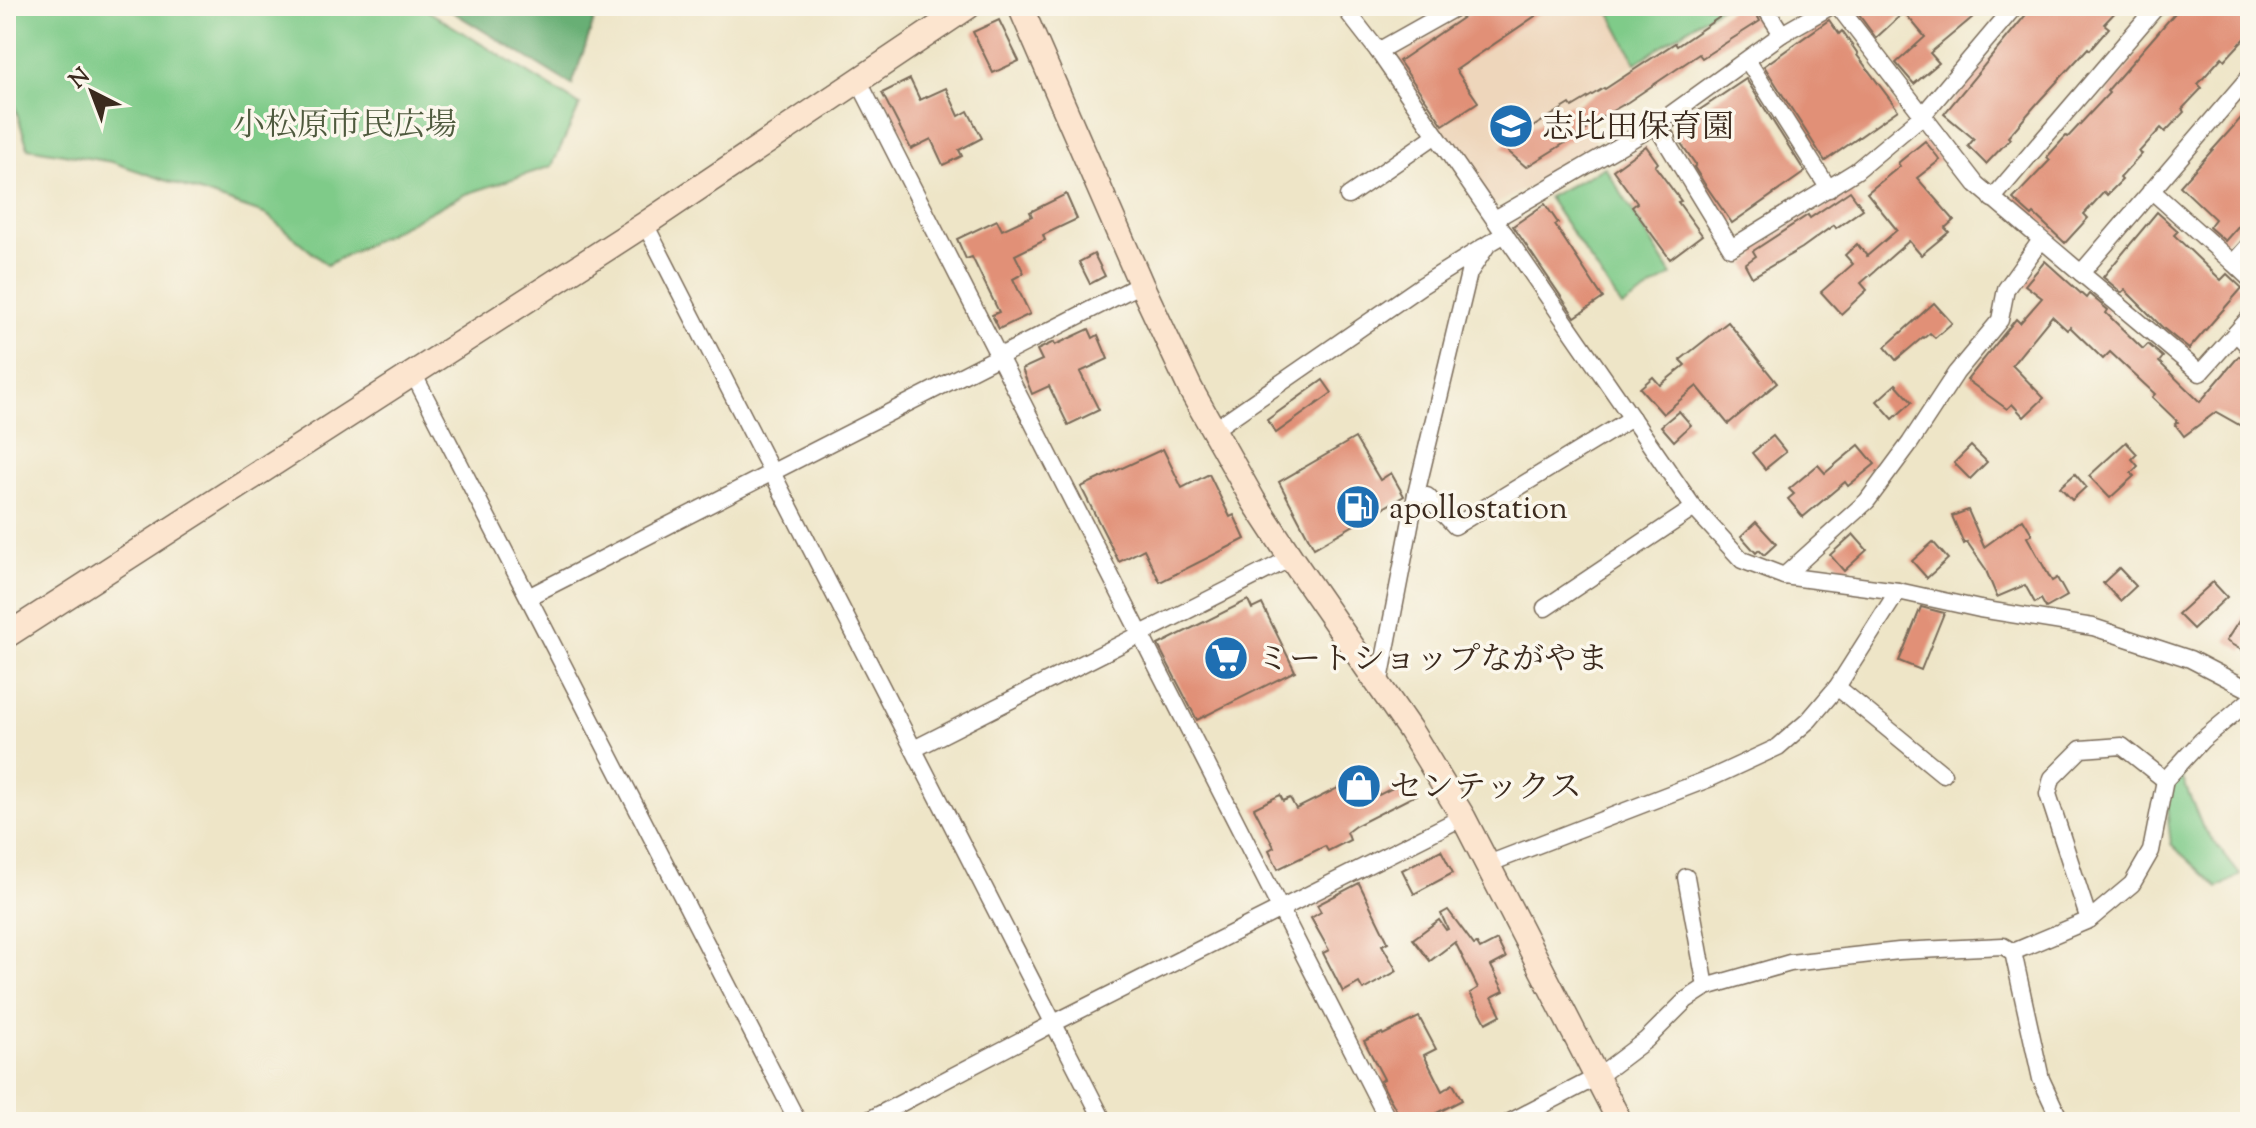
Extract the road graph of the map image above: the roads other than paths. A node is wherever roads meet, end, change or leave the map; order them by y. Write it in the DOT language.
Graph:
graph roads {
  1 [pos="969,6"];
  2 [pos="1020,6"];
  3 [pos="1343,6"];
  4 [pos="1458,6"];
  5 [pos="1764,6"];
  6 [pos="1831,6"];
  7 [pos="1838,6"];
  8 [pos="2015,6"];
  9 [pos="2157,6"];
  10 [pos="1782,34"];
  11 [pos="1378,51"];
  12 [pos="1747,60"];
  13 [pos="2250,76"];
  14 [pos="858,80"];
  15 [pos="1922,116"];
  16 [pos="1656,125"];
  17 [pos="1436,135"];
  18 [pos="1829,189"];
  19 [pos="2151,190"];
  20 [pos="1348,196"];
  21 [pos="1992,199"];
  22 [pos="1495,219"];
  23 [pos="645,224"];
  24 [pos="1505,234"];
  25 [pos="2041,240"];
  26 [pos="1488,244"];
  27 [pos="2250,244"];
  28 [pos="2233,263"];
  29 [pos="2081,273"];
  30 [pos="2250,279"];
  31 [pos="1141,284"];
  32 [pos="2250,317"];
  33 [pos="2236,333"];
  34 [pos="2250,348"];
  35 [pos="999,357"];
  36 [pos="414,375"];
  37 [pos="1632,418"];
  38 [pos="1213,430"];
  39 [pos="774,473"];
  40 [pos="1416,494"];
  41 [pos="1694,508"];
  42 [pos="1291,558"];
  43 [pos="1784,576"];
  44 [pos="1898,591"];
  45 [pos="530,596"];
  46 [pos="1545,608"];
  47 [pos="1139,635"];
  48 [pos="6,636"];
  49 [pos="1379,686"];
  50 [pos="1837,687"];
  51 [pos="2250,690"];
  52 [pos="2250,700"];
  53 [pos="914,749"];
  54 [pos="1943,774"];
  55 [pos="2165,780"];
  56 [pos="1463,817"];
  57 [pos="1488,864"];
  58 [pos="1686,877"];
  59 [pos="1280,909"];
  60 [pos="2089,920"];
  61 [pos="2013,952"];
  62 [pos="1706,987"];
  63 [pos="1054,1023"];
  64 [pos="1597,1077"];
  65 [pos="798,1122"];
  66 [pos="865,1122"];
  67 [pos="1104,1122"];
  68 [pos="1389,1122"];
  69 [pos="1510,1122"];
  70 [pos="1620,1122"];
  71 [pos="2061,1122"];
  1 -- 14 [label="street"];
  2 -- 31 [label="street"];
  3 -- 11 [label="street"];
  4 -- 11 [label="street"];
  5 -- 10 [label="street"];
  6 -- 10 [label="street"];
  7 -- 15 [label="street"];
  8 -- 15 [label="street"];
  9 -- 21 [label="street"];
  10 -- 12 [label="street"];
  11 -- 17 [label="street"];
  12 -- 16 [label="street"];
  12 -- 18 [label="street"];
  13 -- 19 [label="street"];
  14 -- 23 [label="street"];
  14 -- 35 [label="street"];
  15 -- 18 [label="street"];
  15 -- 21 [label="street"];
  16 -- 18 [label="street"];
  16 -- 22 [label="street"];
  17 -- 20 [label="street"];
  17 -- 22 [label="street"];
  19 -- 28 [label="street"];
  19 -- 29 [label="street"];
  21 -- 25 [label="street"];
  22 -- 24 [label="street"];
  23 -- 36 [label="street"];
  23 -- 39 [label="street"];
  24 -- 26 [label="street"];
  24 -- 37 [label="street"];
  25 -- 29 [label="street"];
  25 -- 43 [label="street"];
  26 -- 38 [label="street"];
  26 -- 40 [label="street"];
  27 -- 28 [label="street"];
  28 -- 30 [label="street"];
  29 -- 33 [label="street"];
  31 -- 35 [label="street"];
  31 -- 38 [label="street"];
  32 -- 33 [label="street"];
  33 -- 34 [label="street"];
  35 -- 39 [label="street"];
  35 -- 47 [label="street"];
  36 -- 45 [label="street"];
  36 -- 48 [label="street"];
  37 -- 40 [label="street"];
  37 -- 41 [label="street"];
  38 -- 42 [label="street"];
  39 -- 45 [label="street"];
  39 -- 53 [label="street"];
  40 -- 49 [label="street"];
  41 -- 43 [label="street"];
  41 -- 46 [label="street"];
  42 -- 47 [label="street"];
  42 -- 49 [label="street"];
  43 -- 44 [label="street"];
  44 -- 50 [label="street"];
  44 -- 51 [label="street"];
  45 -- 65 [label="street"];
  47 -- 53 [label="street"];
  47 -- 59 [label="street"];
  49 -- 56 [label="street"];
  50 -- 54 [label="street"];
  50 -- 57 [label="street"];
  52 -- 55 [label="street"];
  53 -- 63 [label="street"];
  55 -- 60 [label="street"];
  55 -- 60 [label="street"];
  56 -- 57 [label="street"];
  56 -- 59 [label="street"];
  57 -- 64 [label="street"];
  58 -- 62 [label="street"];
  59 -- 63 [label="street"];
  59 -- 68 [label="street"];
  60 -- 61 [label="street"];
  61 -- 62 [label="street"];
  61 -- 71 [label="street"];
  62 -- 64 [label="street"];
  63 -- 66 [label="street"];
  63 -- 67 [label="street"];
  64 -- 69 [label="street"];
  64 -- 70 [label="street"];
}
